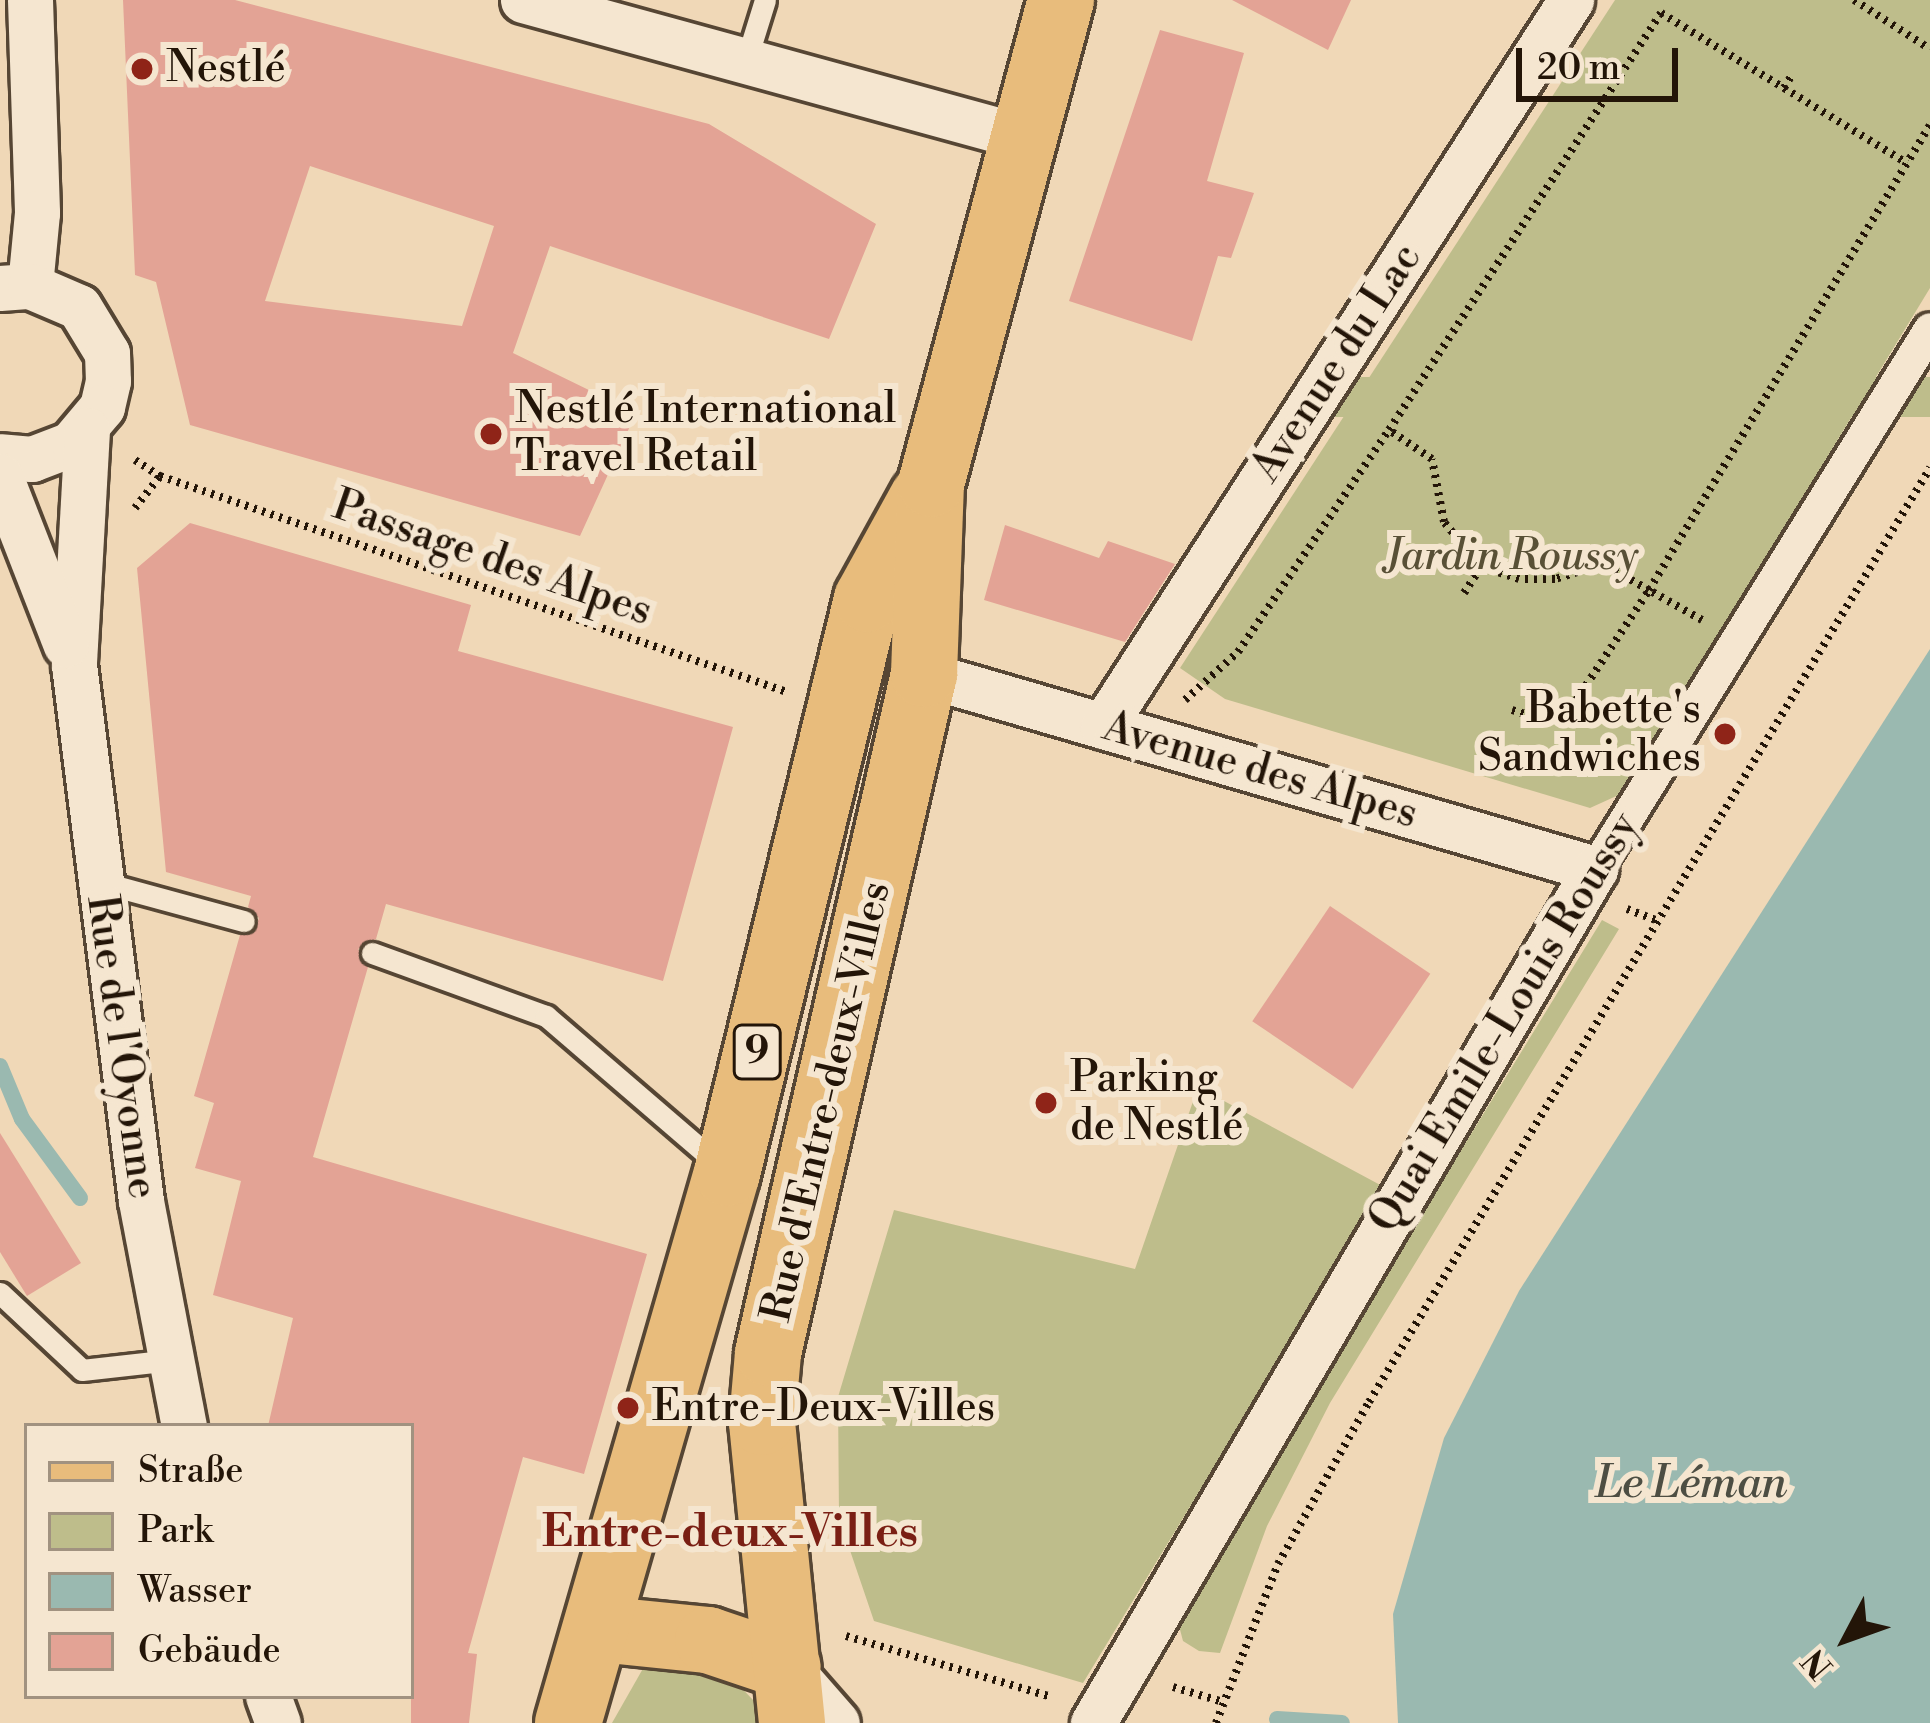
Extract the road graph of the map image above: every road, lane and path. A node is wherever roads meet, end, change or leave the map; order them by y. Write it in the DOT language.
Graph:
graph roads {
  1 [pos="30,0"];
  2 [pos="523,0"];
  3 [pos="765,0"];
  4 [pos="1061,0"];
  5 [pos="1571,0"];
  6 [pos="1670,0"];
  7 [pos="1854,0"];
  8 [pos="1661,13"];
  9 [pos="1930,50"];
  10 [pos="746,61"];
  11 [pos="1793,73"];
  12 [pos="1784,88"];
  13 [pos="1930,125"];
  14 [pos="1019,136"];
  15 [pos="1907,163"];
  16 [pos="15,287"];
  17 [pos="1930,329"];
  18 [pos="87,430"];
  19 [pos="1389,430"];
  20 [pos="0,456"];
  21 [pos="1930,468"];
  22 [pos="0,476"];
  23 [pos="160,476"];
  24 [pos="931,484"];
  25 [pos="1481,566"];
  26 [pos="1649,590"];
  27 [pos="1465,593"];
  28 [pos="1740,641"];
  29 [pos="74,664"];
  30 [pos="924,674"];
  31 [pos="806,699"];
  32 [pos="1512,710"];
  33 [pos="1122,732"];
  34 [pos="1595,869"];
  35 [pos="98,881"];
  36 [pos="244,921"];
  37 [pos="372,952"];
  38 [pos="727,1173"];
  39 [pos="0,1293"];
  40 [pos="171,1360"];
  41 [pos="183,1423"];
  42 [pos="841,1616"];
  43 [pos="599,1628"];
  44 [pos="846,1636"];
  45 [pos="808,1682"];
  46 [pos="1096,1717"];
  47 [pos="568,1723"];
  48 [pos="837,1723"];
  49 [pos="1216,1723"];
  1 -- 16 [label="street"];
  2 -- 10 [label="street"];
  3 -- 10 [label="lane"];
  4 -- 14 [label="main road, Rue d'Entre-deux-Villes / 9"];
  5 -- 33 [label="street, Avenue du Lac"];
  6 -- 8 [label="path"];
  7 -- 9 [label="path"];
  8 -- 12 [label="path"];
  8 -- 19 [label="path"];
  10 -- 14 [label="street"];
  11 -- 12 [label="path"];
  12 -- 15 [label="path"];
  13 -- 15 [label="path"];
  14 -- 24 [label="main road, Rue d'Entre-deux-Villes / 9"];
  15 -- 26 [label="path"];
  16 -- 18 [label="street, Rue de l'Oyonne"];
  17 -- 28 [label="street, Quai Emile-Louis Roussy"];
  18 -- 20 [label="street"];
  18 -- 29 [label="street, Rue de l'Oyonne"];
  19 -- 25 [label="path"];
  19 -- 33 [label="path"];
  21 -- 49 [label="path"];
  22 -- 29 [label="street, Rue de l'Oyonne"];
  23 -- 31 [label="path, Passage des Alpes"];
  24 -- 30 [label="main road, Rue d'Entre-deux-Villes / 9"];
  24 -- 38 [label="main road, Rue d'Entre-deux-Villes / 9"];
  25 -- 26 [label="path"];
  25 -- 27 [label="path"];
  26 -- 28 [label="path"];
  26 -- 32 [label="path"];
  28 -- 34 [label="street, Quai Emile-Louis Roussy"];
  29 -- 35 [label="street, Rue de l'Oyonne"];
  30 -- 33 [label="street, Avenue des Alpes"];
  30 -- 45 [label="main road, Rue d'Entre-deux-Villes / 9"];
  33 -- 34 [label="street, Avenue des Alpes"];
  34 -- 46 [label="street, Quai Emile-Louis Roussy"];
  35 -- 36 [label="lane"];
  35 -- 40 [label="street, Rue de l'Oyonne"];
  37 -- 38 [label="lane"];
  38 -- 43 [label="main road, Rue d'Entre-deux-Villes / 9"];
  39 -- 40 [label="lane"];
  40 -- 41 [label="street, Rue de l'Oyonne"];
  42 -- 44 [label="path"];
  43 -- 45 [label="main road"];
  43 -- 47 [label="main road, Rue d'Entre-deux-Villes / 9"];
  44 -- 45 [label="path"];
  44 -- 46 [label="path"];
  45 -- 48 [label="street"];
}
